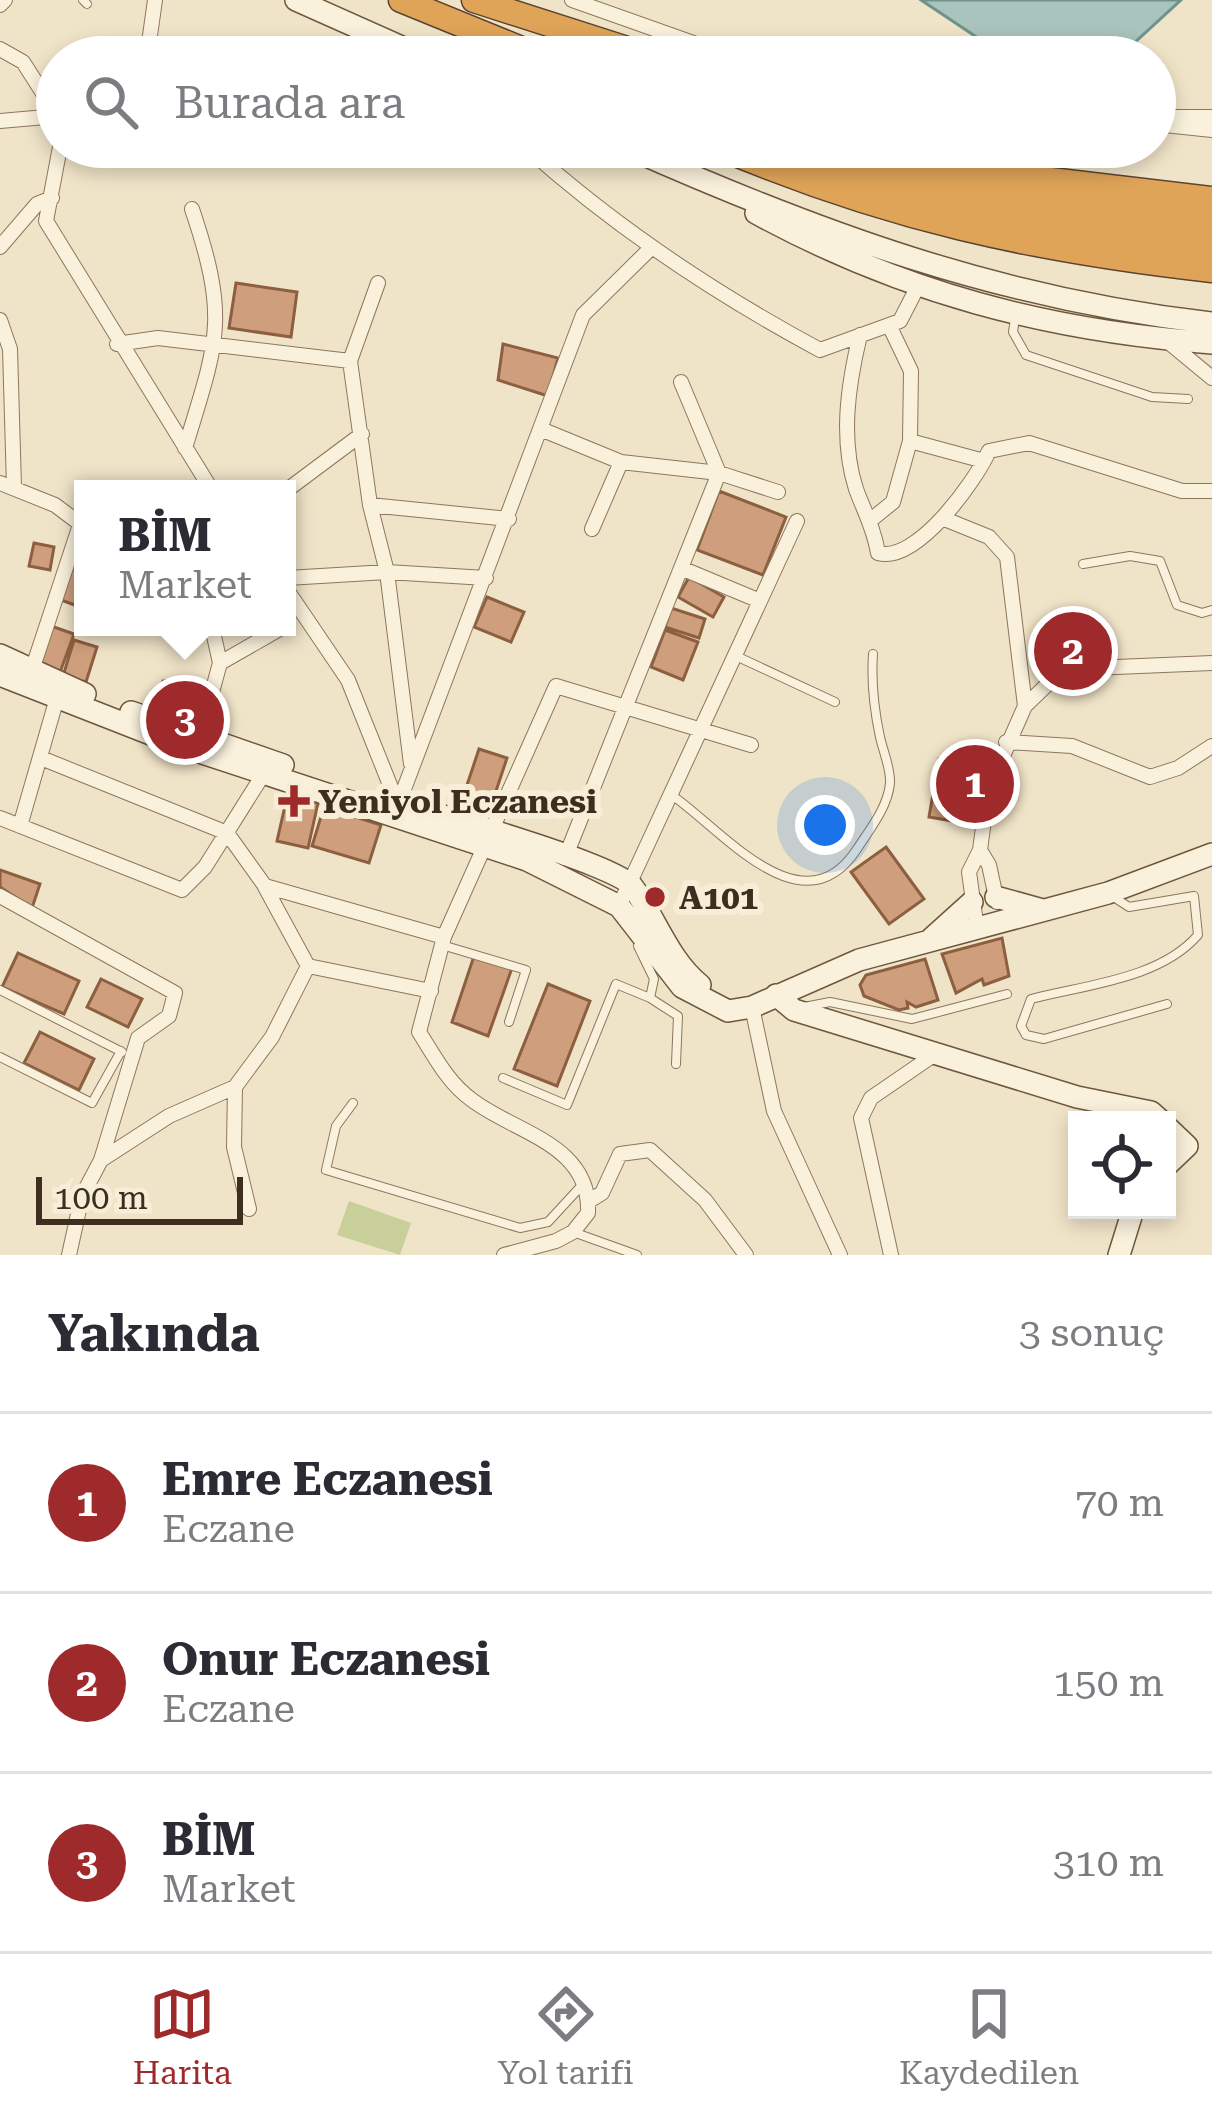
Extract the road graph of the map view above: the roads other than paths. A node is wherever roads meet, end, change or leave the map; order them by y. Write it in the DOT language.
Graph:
graph roads {
  1 [pos="155,0"];
  2 [pos="296,0"];
  3 [pos="401,0"];
  4 [pos="473,0"];
  5 [pos="572,0"];
  6 [pos="458,23"];
  7 [pos="150,36"];
  8 [pos="377,36"];
  9 [pos="484,36"];
  10 [pos="490,36"];
  11 [pos="551,36"];
  12 [pos="586,36"];
  13 [pos="674,36"];
  14 [pos="0,50"];
  15 [pos="36,82"];
  16 [pos="1212,117"];
  17 [pos="36,118"];
  18 [pos="1176,120"];
  19 [pos="0,122"];
  20 [pos="1176,125"];
  21 [pos="1212,130"];
  22 [pos="57,168"];
  23 [pos="549,168"];
  24 [pos="673,168"];
  25 [pos="674,168"];
  26 [pos="768,168"];
  27 [pos="821,168"];
  28 [pos="904,168"];
  29 [pos="990,168"];
  30 [pos="52,198"];
  31 [pos="1212,199"];
  32 [pos="192,209"];
  33 [pos="1212,223"];
  34 [pos="1212,246"];
  35 [pos="0,247"];
  36 [pos="651,248"];
  37 [pos="1212,270"];
  38 [pos="378,284"];
  39 [pos="917,288"];
  40 [pos="1016,317"];
  41 [pos="0,320"];
  42 [pos="1212,323"];
  43 [pos="889,325"];
  44 [pos="860,335"];
  45 [pos="1166,340"];
  46 [pos="1212,343"];
  47 [pos="118,344"];
  48 [pos="214,344"];
  49 [pos="350,361"];
  50 [pos="1212,378"];
  51 [pos="681,382"];
  52 [pos="1188,399"];
  53 [pos="544,430"];
  54 [pos="362,434"];
  55 [pos="910,441"];
  56 [pos="185,448"];
  57 [pos="984,460"];
  58 [pos="621,462"];
  59 [pos="718,473"];
  60 [pos="206,480"];
  61 [pos="296,483"];
  62 [pos="7,485"];
  63 [pos="1212,491"];
  64 [pos="778,492"];
  65 [pos="370,505"];
  66 [pos="942,518"];
  67 [pos="74,519"];
  68 [pos="509,519"];
  69 [pos="872,519"];
  70 [pos="797,521"];
  71 [pos="592,529"];
  72 [pos="74,548"];
  73 [pos="1083,563"];
  74 [pos="681,568"];
  75 [pos="387,572"];
  76 [pos="296,577"];
  77 [pos="486,578"];
  78 [pos="760,601"];
  79 [pos="296,605"];
  80 [pos="1212,610"];
  81 [pos="302,615"];
  82 [pos="296,619"];
  83 [pos="214,636"];
  84 [pos="267,636"];
  85 [pos="873,654"];
  86 [pos="0,656"];
  87 [pos="736,656"];
  88 [pos="220,663"];
  89 [pos="1212,663"];
  90 [pos="32,670"];
  91 [pos="0,675"];
  92 [pos="57,698"];
  93 [pos="835,702"];
  94 [pos="1024,706"];
  95 [pos="625,707"];
  96 [pos="702,732"];
  97 [pos="200,736"];
  98 [pos="1006,742"];
  99 [pos="751,745"];
  100 [pos="1212,746"];
  101 [pos="41,758"];
  102 [pos="267,767"];
  103 [pos="412,770"];
  104 [pos="673,796"];
  105 [pos="398,805"];
  106 [pos="0,818"];
  107 [pos="20,826"];
  108 [pos="226,833"];
  109 [pos="486,836"];
  110 [pos="980,850"];
  111 [pos="1212,854"];
  112 [pos="565,858"];
  113 [pos="629,881"];
  114 [pos="265,886"];
  115 [pos="1108,893"];
  116 [pos="0,896"];
  117 [pos="996,897"];
  118 [pos="972,902"];
  119 [pos="620,906"];
  120 [pos="1044,910"];
  121 [pos="988,927"];
  122 [pos="443,941"];
  123 [pos="926,942"];
  124 [pos="308,966"];
  125 [pos="0,991"];
  126 [pos="431,991"];
  127 [pos="1007,994"];
  128 [pos="650,998"];
  129 [pos="785,1003"];
  130 [pos="1168,1004"];
  131 [pos="750,1007"];
  132 [pos="509,1022"];
  133 [pos="938,1052"];
  134 [pos="127,1054"];
  135 [pos="0,1058"];
  136 [pos="676,1064"];
  137 [pos="503,1078"];
  138 [pos="235,1087"];
  139 [pos="353,1103"];
  140 [pos="1146,1111"];
  141 [pos="1176,1136"];
  142 [pos="1176,1156"];
  143 [pos="101,1160"];
  144 [pos="583,1184"];
  145 [pos="589,1201"];
  146 [pos="250,1209"];
  147 [pos="1130,1219"];
  148 [pos="573,1232"];
  149 [pos="69,1255"];
  150 [pos="504,1255"];
  151 [pos="637,1255"];
  152 [pos="746,1255"];
  153 [pos="840,1255"];
  154 [pos="891,1255"];
  155 [pos="1119,1255"];
  1 -- 7 [label="street"];
  2 -- 8 [label="street"];
  3 -- 6 [label="highway"];
  4 -- 11 [label="highway"];
  4 -- 12 [label="highway"];
  5 -- 13 [label="street"];
  6 -- 9 [label="highway"];
  6 -- 10 [label="highway"];
  14 -- 15 [label="street"];
  16 -- 18 [label="street"];
  17 -- 19 [label="street"];
  20 -- 21 [label="street"];
  22 -- 30 [label="street"];
  23 -- 36 [label="street"];
  24 -- 39 [label="street"];
  25 -- 42 [label="street"];
  26 -- 37 [label="highway"];
  27 -- 34 [label="highway"];
  28 -- 33 [label="highway"];
  29 -- 31 [label="highway"];
  30 -- 35 [label="street"];
  30 -- 47 [label="street"];
  32 -- 48 [label="street"];
  36 -- 44 [label="street"];
  36 -- 53 [label="street"];
  38 -- 49 [label="street"];
  39 -- 40 [label="street"];
  39 -- 43 [label="street"];
  40 -- 45 [label="street"];
  40 -- 52 [label="lane"];
  41 -- 62 [label="street"];
  43 -- 44 [label="street"];
  43 -- 55 [label="street"];
  44 -- 69 [label="street"];
  45 -- 46 [label="street"];
  45 -- 50 [label="street"];
  47 -- 48 [label="street"];
  47 -- 56 [label="street"];
  48 -- 49 [label="street"];
  48 -- 56 [label="street"];
  49 -- 54 [label="street"];
  51 -- 59 [label="street"];
  53 -- 58 [label="street"];
  53 -- 68 [label="street"];
  54 -- 61 [label="street"];
  54 -- 65 [label="street"];
  55 -- 57 [label="street"];
  55 -- 69 [label="street"];
  56 -- 60 [label="street"];
  57 -- 63 [label="street"];
  57 -- 66 [label="street"];
  58 -- 59 [label="street"];
  58 -- 71 [label="street"];
  59 -- 64 [label="street"];
  59 -- 74 [label="street"];
  62 -- 67 [label="street"];
  65 -- 68 [label="street"];
  65 -- 75 [label="street"];
  66 -- 69 [label="street"];
  66 -- 94 [label="street"];
  68 -- 77 [label="street"];
  70 -- 78 [label="street"];
  72 -- 90 [label="street"];
  73 -- 80 [label="lane"];
  74 -- 78 [label="street"];
  74 -- 95 [label="street"];
  75 -- 76 [label="street"];
  75 -- 77 [label="street"];
  75 -- 103 [label="street"];
  77 -- 103 [label="street"];
  78 -- 87 [label="street"];
  79 -- 81 [label="street"];
  81 -- 82 [label="street"];
  81 -- 105 [label="street"];
  83 -- 88 [label="street"];
  84 -- 88 [label="street"];
  85 -- 104 [label="lane"];
  86 -- 90 [label="street"];
  87 -- 93 [label="lane"];
  87 -- 96 [label="street"];
  88 -- 97 [label="street"];
  89 -- 94 [label="street"];
  90 -- 97 [label="street"];
  91 -- 92 [label="street"];
  92 -- 101 [label="street"];
  92 -- 102 [label="street"];
  94 -- 98 [label="street"];
  95 -- 96 [label="street"];
  95 -- 109 [label="street"];
  95 -- 112 [label="street"];
  96 -- 99 [label="street"];
  96 -- 104 [label="street"];
  97 -- 102 [label="street"];
  98 -- 100 [label="street"];
  98 -- 110 [label="street"];
  101 -- 107 [label="street"];
  101 -- 108 [label="street"];
  102 -- 105 [label="street"];
  102 -- 108 [label="street"];
  102 -- 109 [label="street"];
  103 -- 105 [label="street"];
  104 -- 113 [label="street"];
  105 -- 109 [label="street"];
  106 -- 107 [label="street"];
  107 -- 108 [label="street"];
  108 -- 114 [label="street"];
  109 -- 112 [label="street"];
  109 -- 119 [label="street"];
  109 -- 122 [label="street"];
  110 -- 117 [label="street"];
  110 -- 118 [label="street"];
  111 -- 115 [label="street"];
  112 -- 113 [label="street"];
  113 -- 119 [label="street"];
  113 -- 131 [label="street"];
  114 -- 122 [label="street"];
  114 -- 124 [label="street"];
  115 -- 120 [label="street"];
  115 -- 130 [label="lane"];
  116 -- 134 [label="street"];
  117 -- 118 [label="street"];
  117 -- 120 [label="street"];
  117 -- 121 [label="street"];
  118 -- 121 [label="street"];
  118 -- 123 [label="street"];
  119 -- 128 [label="lane"];
  119 -- 131 [label="street"];
  120 -- 121 [label="street"];
  121 -- 123 [label="street"];
  122 -- 126 [label="street"];
  122 -- 132 [label="lane"];
  123 -- 129 [label="street"];
  124 -- 126 [label="street"];
  124 -- 138 [label="street"];
  125 -- 134 [label="lane"];
  126 -- 144 [label="street"];
  127 -- 129 [label="lane"];
  128 -- 136 [label="lane"];
  128 -- 137 [label="lane"];
  129 -- 131 [label="street"];
  129 -- 133 [label="street"];
  131 -- 153 [label="street"];
  133 -- 140 [label="street"];
  133 -- 154 [label="street"];
  134 -- 135 [label="lane"];
  134 -- 143 [label="street"];
  138 -- 143 [label="street"];
  138 -- 146 [label="street"];
  139 -- 144 [label="lane"];
  141 -- 142 [label="street"];
  143 -- 149 [label="street"];
  144 -- 145 [label="street"];
  145 -- 148 [label="street"];
  145 -- 152 [label="street"];
  147 -- 155 [label="street"];
  148 -- 150 [label="street"];
  148 -- 151 [label="lane"];
}
